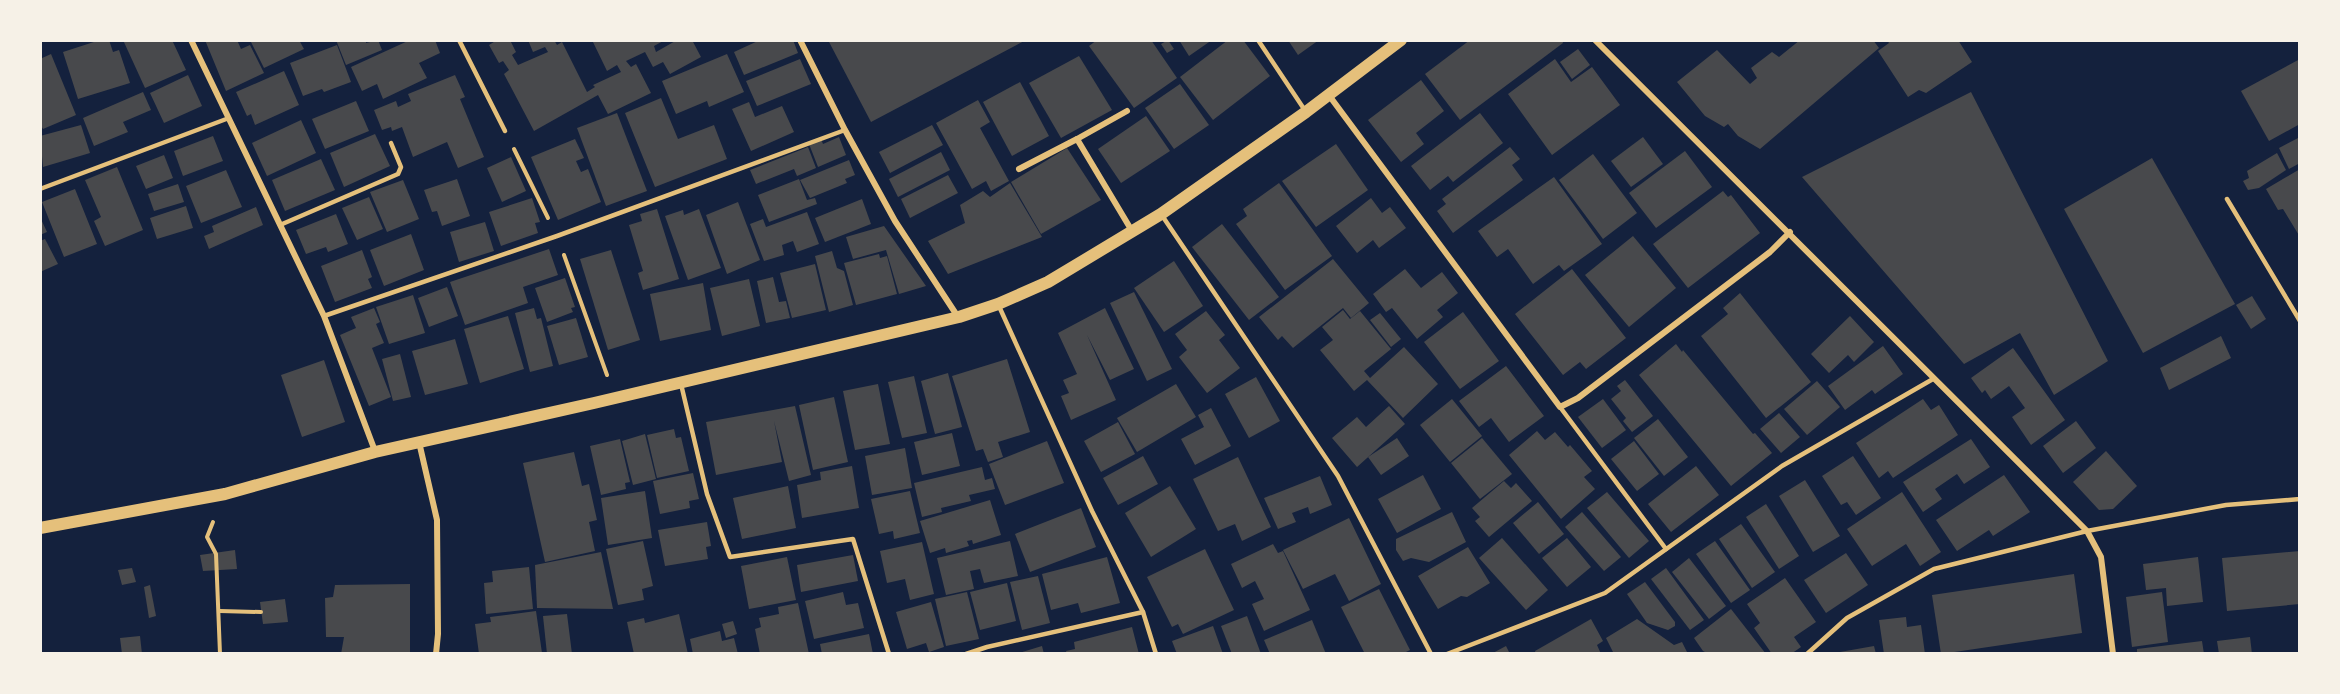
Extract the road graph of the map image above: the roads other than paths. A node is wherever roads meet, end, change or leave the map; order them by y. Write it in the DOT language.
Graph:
graph roads {
  1 [pos="191,40"];
  2 [pos="459,40"];
  3 [pos="800,40"];
  4 [pos="1258,40"];
  5 [pos="1401,40"];
  6 [pos="1595,40"];
  7 [pos="1328,94"];
  8 [pos="1127,111"];
  9 [pos="1306,112"];
  10 [pos="228,118"];
  11 [pos="845,130"];
  12 [pos="505,131"];
  13 [pos="1077,139"];
  14 [pos="391,143"];
  15 [pos="1019,169"];
  16 [pos="40,189"];
  17 [pos="2227,199"];
  18 [pos="1161,214"];
  19 [pos="280,225"];
  20 [pos="1132,232"];
  21 [pos="1790,232"];
  22 [pos="998,304"];
  23 [pos="324,316"];
  24 [pos="959,317"];
  25 [pos="2300,321"];
  26 [pos="1932,379"];
  27 [pos="680,383"];
  28 [pos="1560,407"];
  29 [pos="419,442"];
  30 [pos="375,452"];
  31 [pos="2300,499"];
  32 [pos="40,528"];
  33 [pos="2087,531"];
  34 [pos="1666,549"];
  35 [pos="1143,612"];
  36 [pos="436,654"];
  37 [pos="889,654"];
  38 [pos="966,654"];
  39 [pos="1156,654"];
  40 [pos="1431,654"];
  41 [pos="1447,654"];
  42 [pos="1807,654"];
  43 [pos="2113,654"];
  1 -- 10 [label="street"];
  2 -- 12 [label="lane"];
  3 -- 11 [label="street"];
  4 -- 9 [label="lane"];
  5 -- 7 [label="main road"];
  6 -- 21 [label="street"];
  7 -- 9 [label="main road"];
  7 -- 28 [label="street"];
  8 -- 13 [label="street"];
  9 -- 18 [label="main road"];
  10 -- 16 [label="lane"];
  10 -- 19 [label="street"];
  11 -- 23 [label="lane"];
  11 -- 24 [label="street"];
  13 -- 15 [label="street"];
  13 -- 20 [label="street"];
  14 -- 19 [label="lane"];
  17 -- 25 [label="lane"];
  18 -- 20 [label="main road"];
  18 -- 40 [label="lane"];
  19 -- 23 [label="street"];
  20 -- 22 [label="main road"];
  21 -- 26 [label="street"];
  21 -- 28 [label="street"];
  22 -- 24 [label="main road"];
  22 -- 35 [label="lane"];
  23 -- 30 [label="street"];
  24 -- 27 [label="main road"];
  26 -- 33 [label="street"];
  26 -- 34 [label="lane"];
  27 -- 29 [label="main road"];
  27 -- 37 [label="lane"];
  28 -- 34 [label="lane"];
  29 -- 30 [label="main road"];
  29 -- 36 [label="street"];
  30 -- 32 [label="main road"];
  31 -- 33 [label="lane"];
  33 -- 42 [label="lane"];
  33 -- 43 [label="street"];
  34 -- 41 [label="lane"];
  35 -- 38 [label="lane"];
  35 -- 39 [label="lane"];
}
